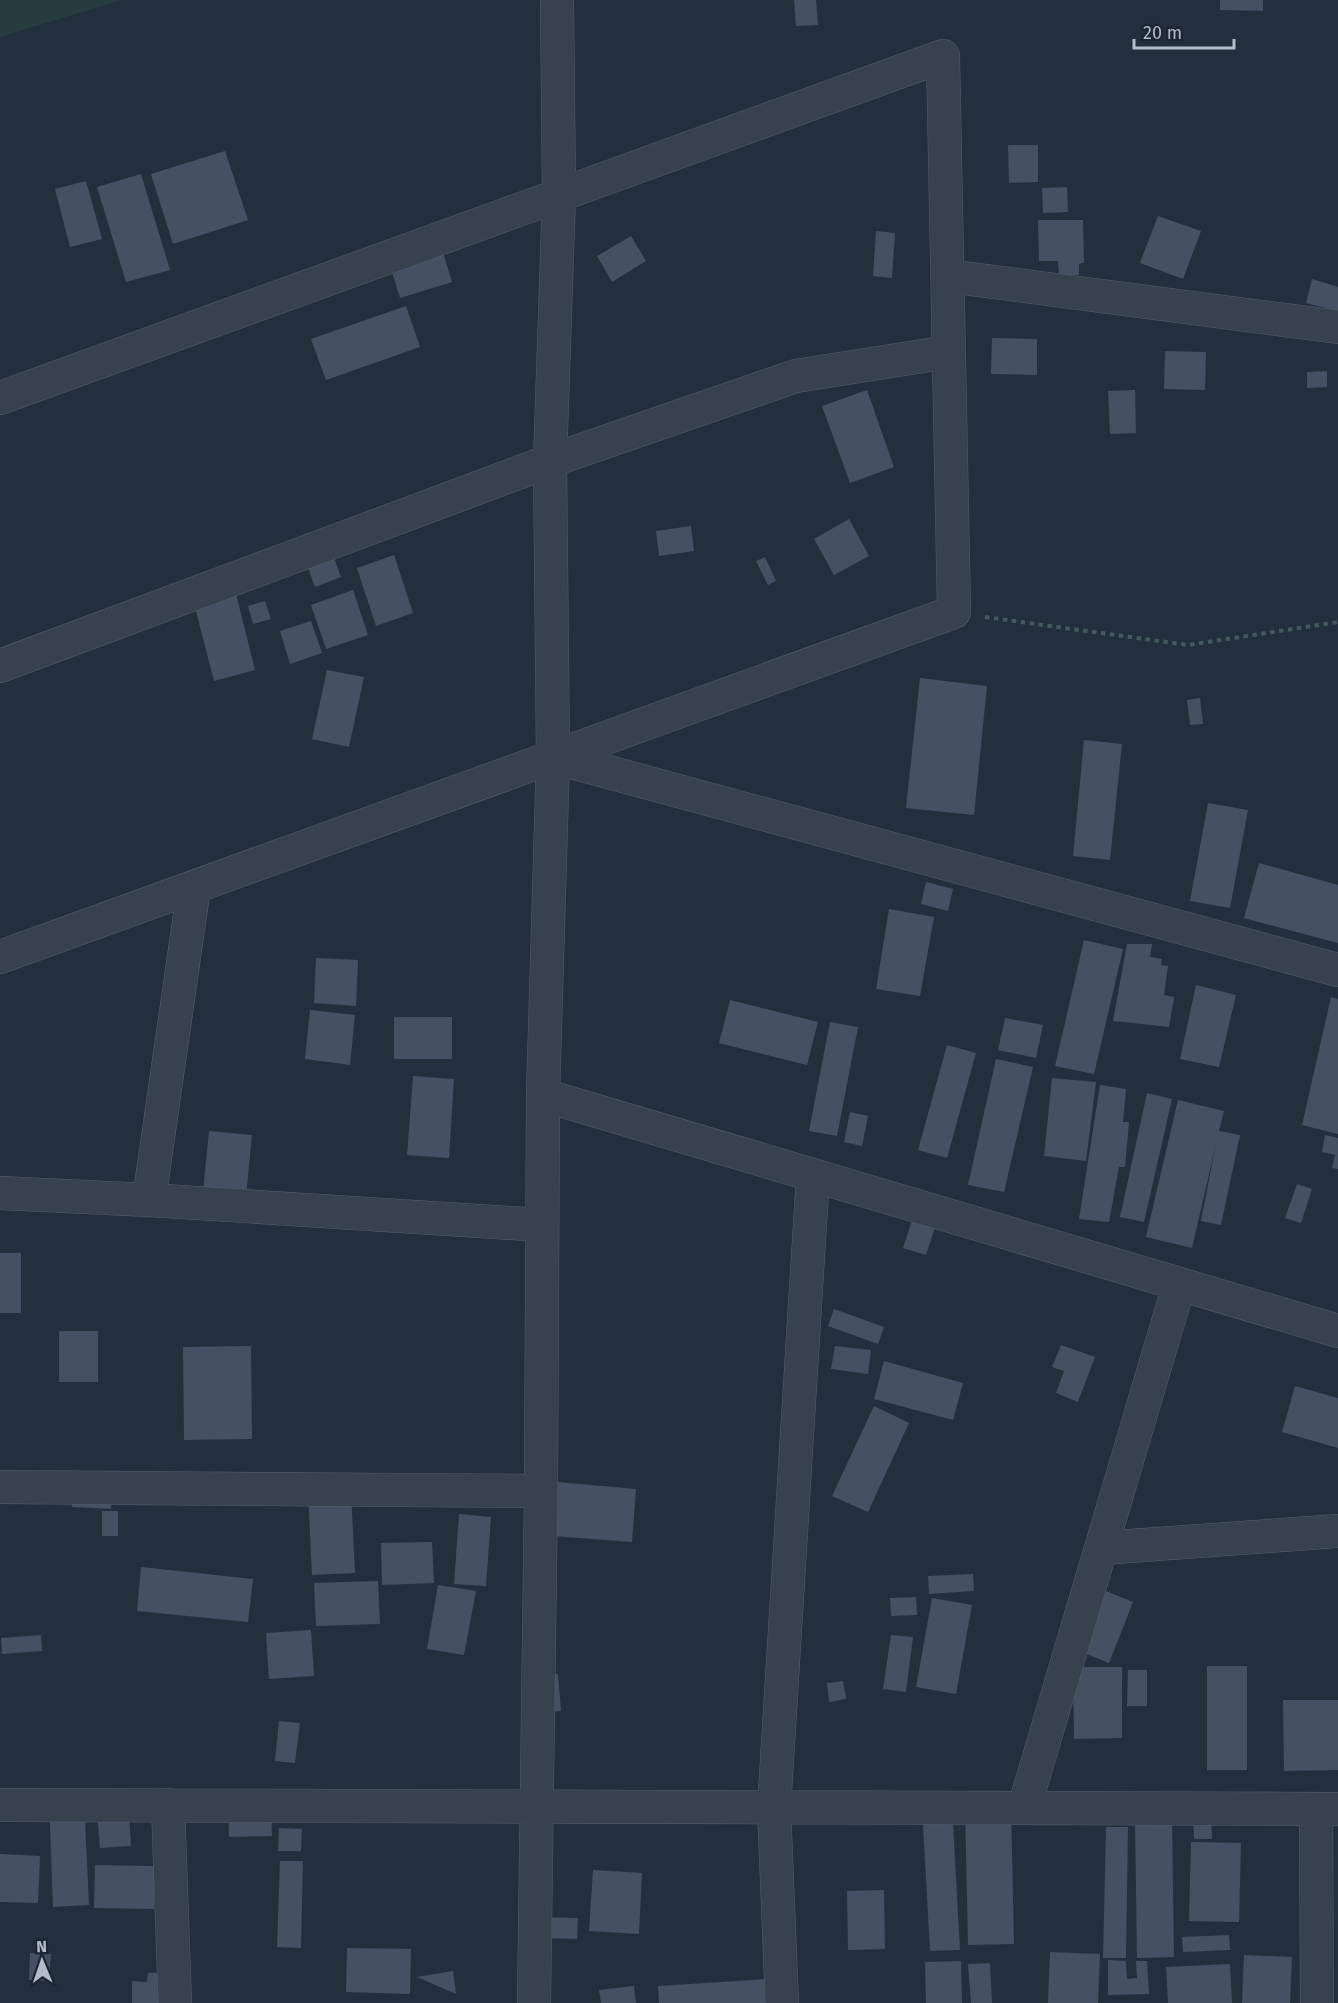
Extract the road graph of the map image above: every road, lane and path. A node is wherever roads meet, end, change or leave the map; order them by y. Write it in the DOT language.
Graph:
graph roads {
  1 [pos="556,0"];
  2 [pos="559,196"];
  3 [pos="948,276"];
  4 [pos="1338,327"];
  5 [pos="948,352"];
  6 [pos="0,398"];
  7 [pos="550,461"];
  8 [pos="954,612"];
  9 [pos="1338,622"];
  10 [pos="0,666"];
  11 [pos="553,757"];
  12 [pos="194,887"];
  13 [pos="0,957"];
  14 [pos="1338,970"];
  15 [pos="543,1095"];
  16 [pos="813,1175"];
  17 [pos="0,1193"];
  18 [pos="149,1200"];
  19 [pos="542,1225"];
  20 [pos="1179,1284"];
  21 [pos="1338,1330"];
  22 [pos="0,1487"];
  23 [pos="541,1491"];
  24 [pos="1338,1531"];
  25 [pos="1102,1548"];
  26 [pos="0,1804"];
  27 [pos="168,1805"];
  28 [pos="536,1806"];
  29 [pos="774,1808"];
  30 [pos="1024,1808"];
  31 [pos="1327,1809"];
  32 [pos="175,2003"];
  33 [pos="534,2003"];
  34 [pos="782,2003"];
  35 [pos="1317,2003"];
  1 -- 2 [label="street"];
  2 -- 3 [label="street"];
  2 -- 6 [label="street"];
  2 -- 7 [label="street"];
  3 -- 4 [label="street"];
  3 -- 5 [label="street"];
  5 -- 7 [label="street"];
  5 -- 8 [label="street"];
  7 -- 10 [label="street"];
  7 -- 11 [label="street"];
  8 -- 9 [label="path"];
  8 -- 11 [label="street"];
  11 -- 12 [label="street"];
  11 -- 14 [label="street"];
  11 -- 15 [label="street"];
  12 -- 13 [label="street"];
  12 -- 18 [label="street"];
  15 -- 16 [label="street"];
  15 -- 19 [label="street"];
  16 -- 20 [label="street"];
  16 -- 29 [label="street"];
  17 -- 18 [label="street"];
  18 -- 19 [label="street"];
  19 -- 23 [label="street"];
  20 -- 21 [label="street"];
  20 -- 25 [label="street"];
  22 -- 23 [label="street"];
  23 -- 28 [label="street"];
  24 -- 25 [label="street"];
  25 -- 30 [label="street"];
  26 -- 27 [label="street"];
  27 -- 28 [label="street"];
  27 -- 32 [label="street"];
  28 -- 29 [label="street"];
  28 -- 33 [label="street"];
  29 -- 30 [label="street"];
  29 -- 34 [label="street"];
  30 -- 31 [label="street"];
  31 -- 35 [label="street"];
}
